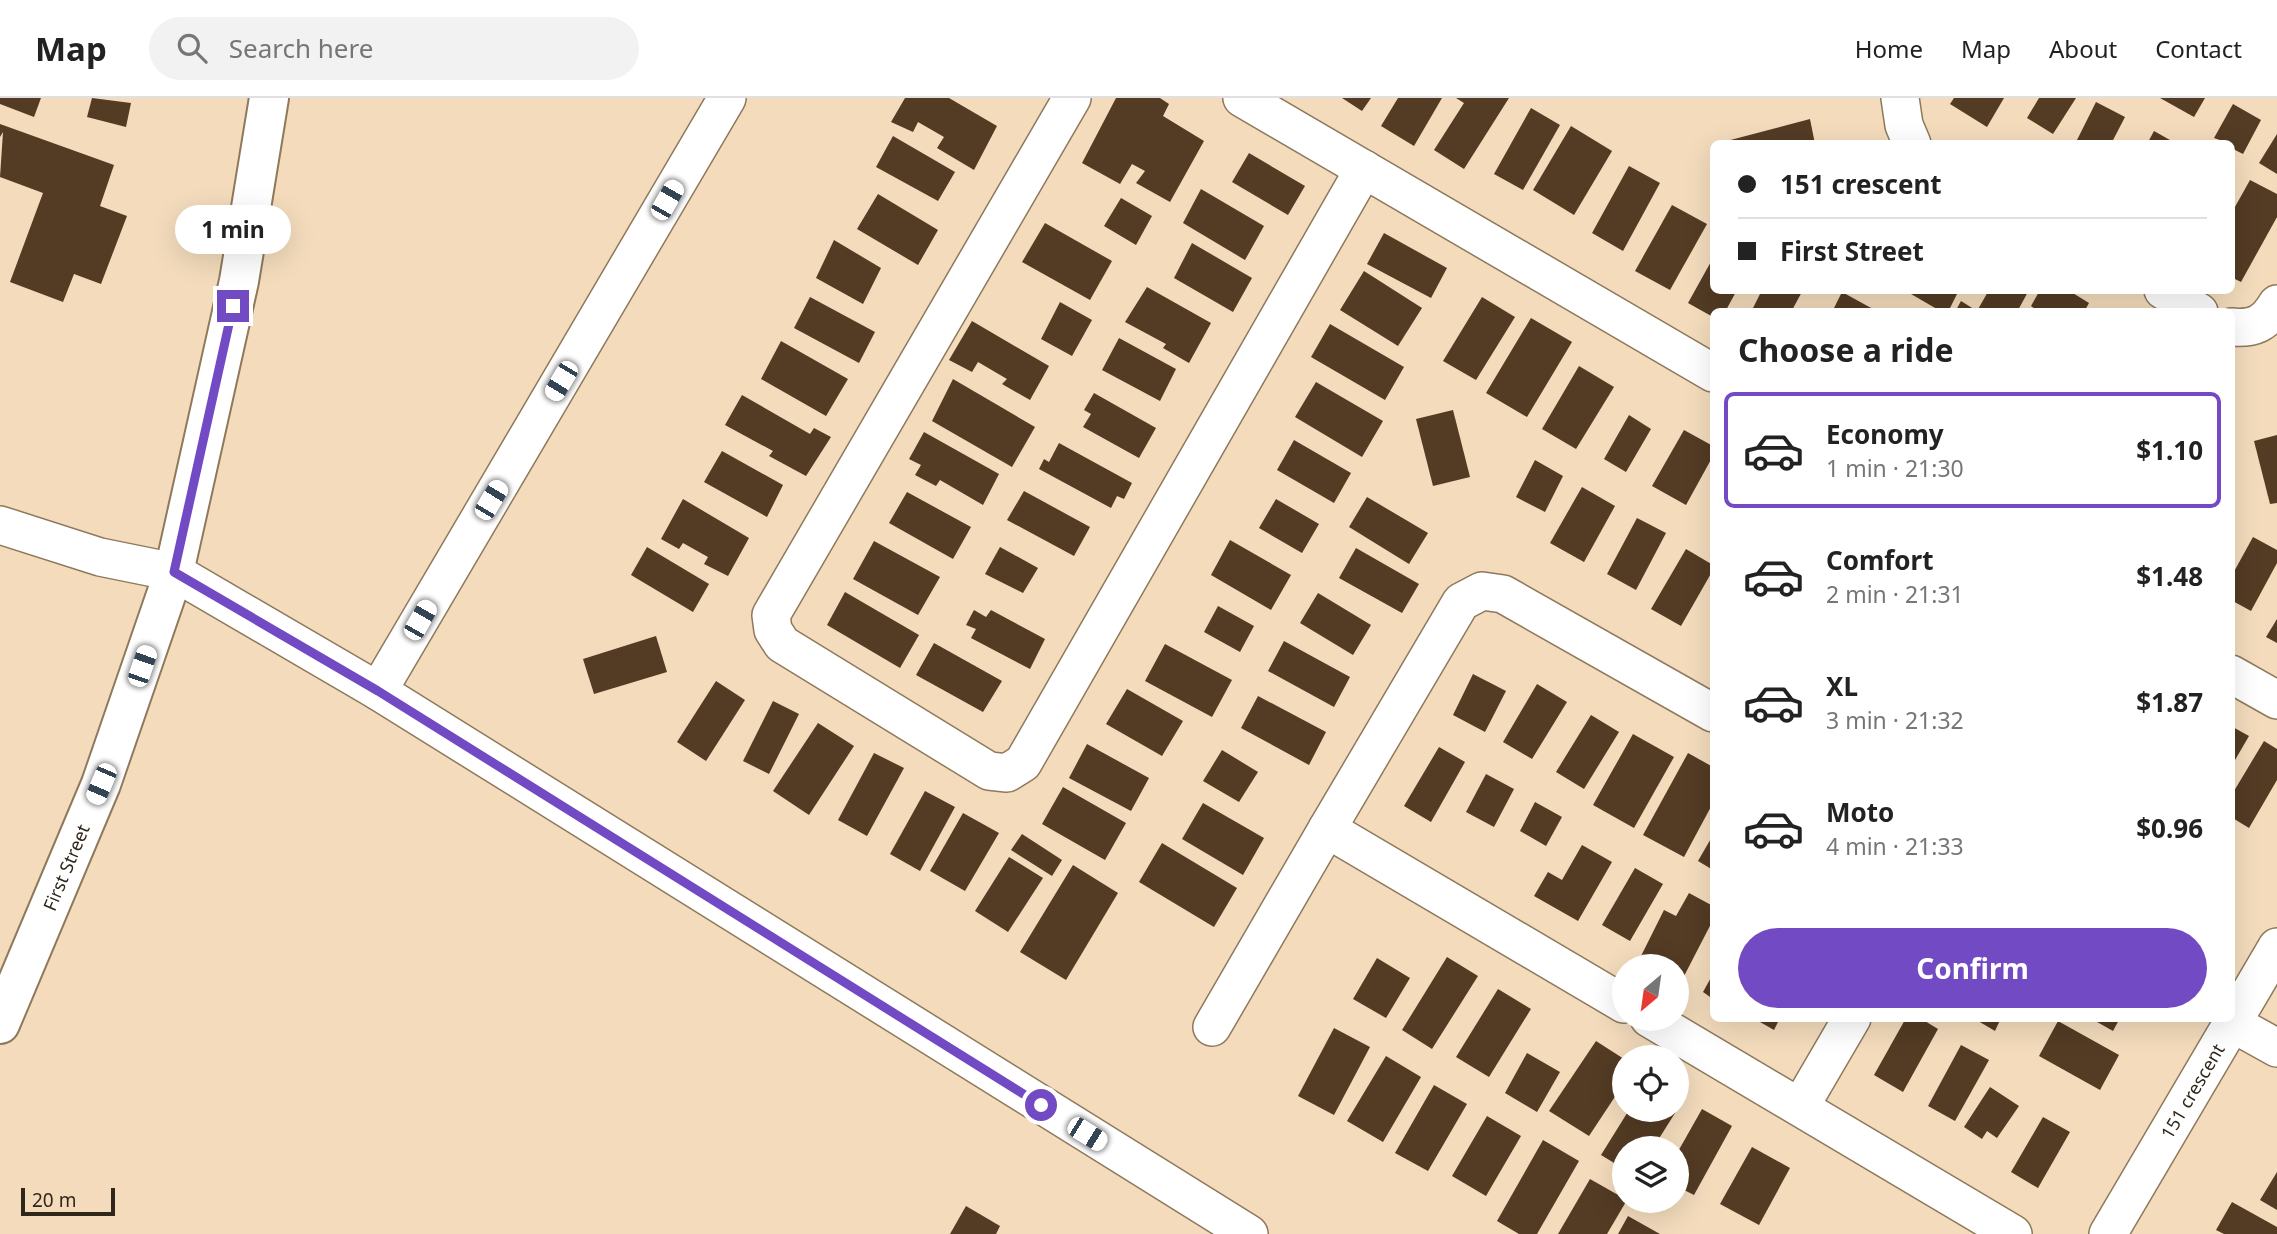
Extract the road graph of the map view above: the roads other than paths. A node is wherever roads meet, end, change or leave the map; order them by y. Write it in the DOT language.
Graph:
graph roads {
  1 [pos="269,98"];
  2 [pos="1072,98"];
  3 [pos="1242,98"];
  4 [pos="1900,98"];
  5 [pos="722,102"];
  6 [pos="1910,140"];
  7 [pos="1363,169"];
  8 [pos="2170,294"];
  9 [pos="2277,304"];
  10 [pos="2192,308"];
  11 [pos="2235,327"];
  12 [pos="1710,371"];
  13 [pos="0,525"];
  14 [pos="174,572"];
  15 [pos="2235,676"];
  16 [pos="378,691"];
  17 [pos="2277,701"];
  18 [pos="1710,711"];
  19 [pos="1327,830"];
  20 [pos="2277,947"];
  21 [pos="1612,997"];
  22 [pos="2235,1018"];
  23 [pos="1850,1022"];
  24 [pos="2232,1023"];
  25 [pos="0,1024"];
  26 [pos="1212,1027"];
  27 [pos="1671,1031"];
  28 [pos="2277,1048"];
  29 [pos="1800,1107"];
  30 [pos="1249,1234"];
  31 [pos="2013,1234"];
  32 [pos="2108,1234"];
  1 -- 14 [label="street, First Street"];
  2 -- 7 [label="street"];
  3 -- 7 [label="street"];
  4 -- 6 [label="street"];
  5 -- 16 [label="street"];
  7 -- 12 [label="street"];
  8 -- 10 [label="street"];
  9 -- 11 [label="street"];
  13 -- 14 [label="street"];
  14 -- 16 [label="street"];
  14 -- 25 [label="street, First Street"];
  15 -- 17 [label="street"];
  16 -- 30 [label="street"];
  18 -- 19 [label="street"];
  19 -- 21 [label="street"];
  19 -- 26 [label="street"];
  20 -- 22 [label="street, 151 crescent"];
  23 -- 29 [label="street"];
  24 -- 28 [label="street"];
  24 -- 32 [label="street, 151 crescent"];
  27 -- 29 [label="street"];
  29 -- 31 [label="street"];
}
